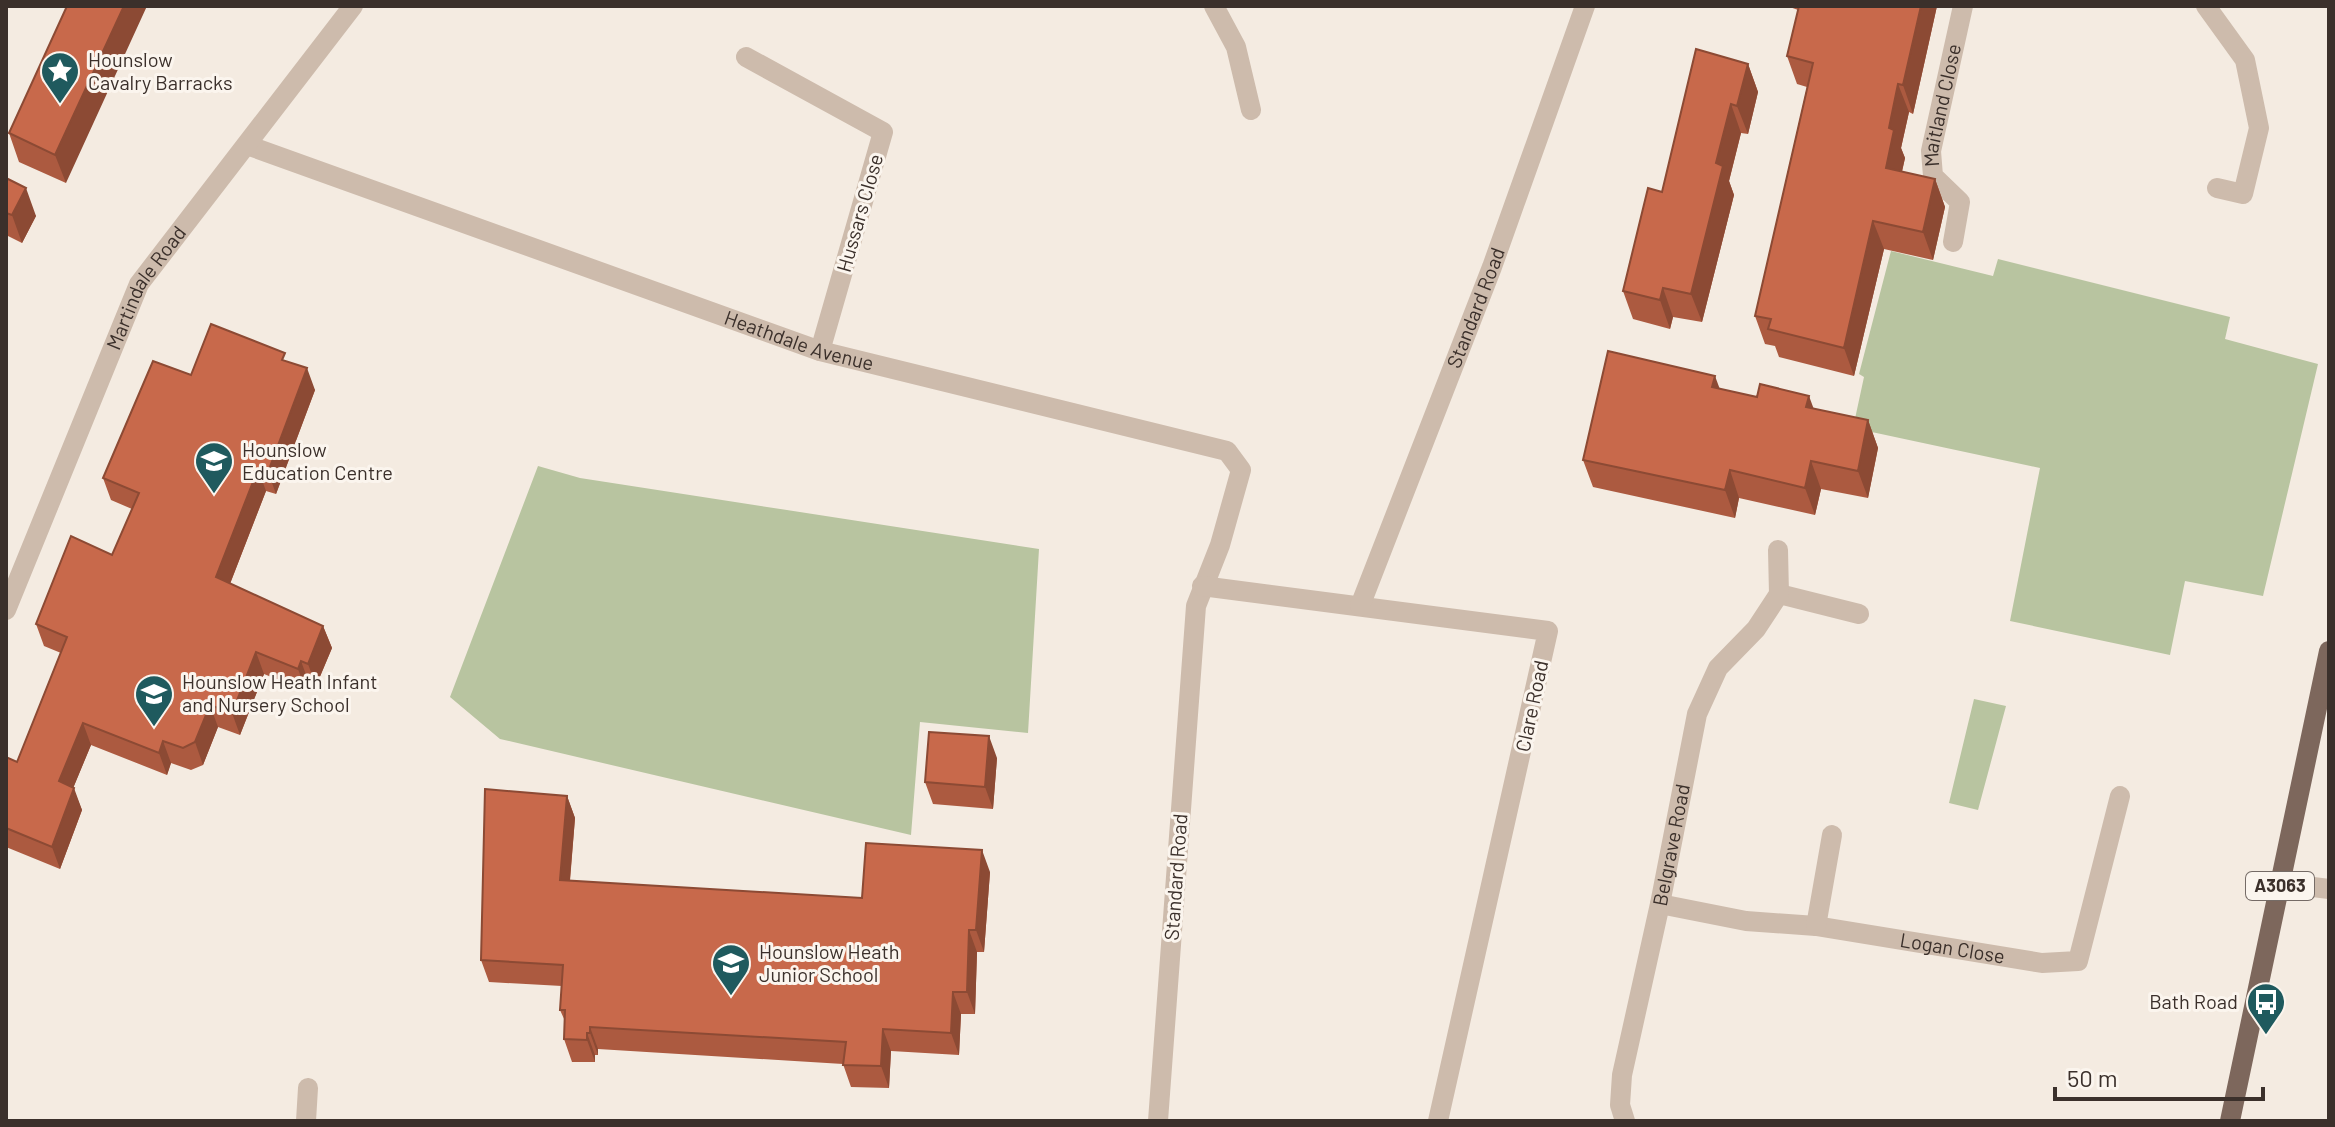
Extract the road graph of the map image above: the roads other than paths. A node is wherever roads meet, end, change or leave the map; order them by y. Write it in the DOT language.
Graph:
graph roads {
  1 [pos="353,6"];
  2 [pos="1214,6"];
  3 [pos="1585,6"];
  4 [pos="1963,6"];
  5 [pos="2206,6"];
  6 [pos="746,57"];
  7 [pos="1251,110"];
  8 [pos="247,145"];
  9 [pos="2217,188"];
  10 [pos="1953,242"];
  11 [pos="820,351"];
  12 [pos="1778,550"];
  13 [pos="1202,586"];
  14 [pos="1779,594"];
  15 [pos="1360,606"];
  16 [pos="6,610"];
  17 [pos="1859,614"];
  18 [pos="2329,651"];
  19 [pos="2120,796"];
  20 [pos="1832,835"];
  21 [pos="2281,883"];
  22 [pos="2329,889"];
  23 [pos="1660,904"];
  24 [pos="1816,926"];
  25 [pos="308,1088"];
  26 [pos="306,1121"];
  27 [pos="1158,1121"];
  28 [pos="1438,1121"];
  29 [pos="1625,1121"];
  30 [pos="2230,1121"];
  1 -- 8 [label="street, Martindale Road"];
  2 -- 7 [label="street"];
  3 -- 15 [label="street, Standard Road"];
  4 -- 10 [label="street, Maitland Close"];
  5 -- 9 [label="street"];
  6 -- 11 [label="street, Hussars Close"];
  8 -- 11 [label="street, Heathdale Avenue"];
  8 -- 16 [label="street, Martindale Road"];
  11 -- 13 [label="street, Heathdale Avenue"];
  12 -- 14 [label="street"];
  13 -- 15 [label="street, Clare Road"];
  13 -- 27 [label="street, Standard Road"];
  14 -- 17 [label="street"];
  14 -- 23 [label="street, Belgrave Road"];
  15 -- 28 [label="street, Clare Road"];
  18 -- 21 [label="main road, A3063"];
  19 -- 24 [label="street, Logan Close"];
  20 -- 24 [label="street"];
  21 -- 22 [label="street"];
  21 -- 30 [label="main road, A3063"];
  23 -- 24 [label="street, Logan Close"];
  23 -- 29 [label="street, Belgrave Road"];
  25 -- 26 [label="street"];
}
